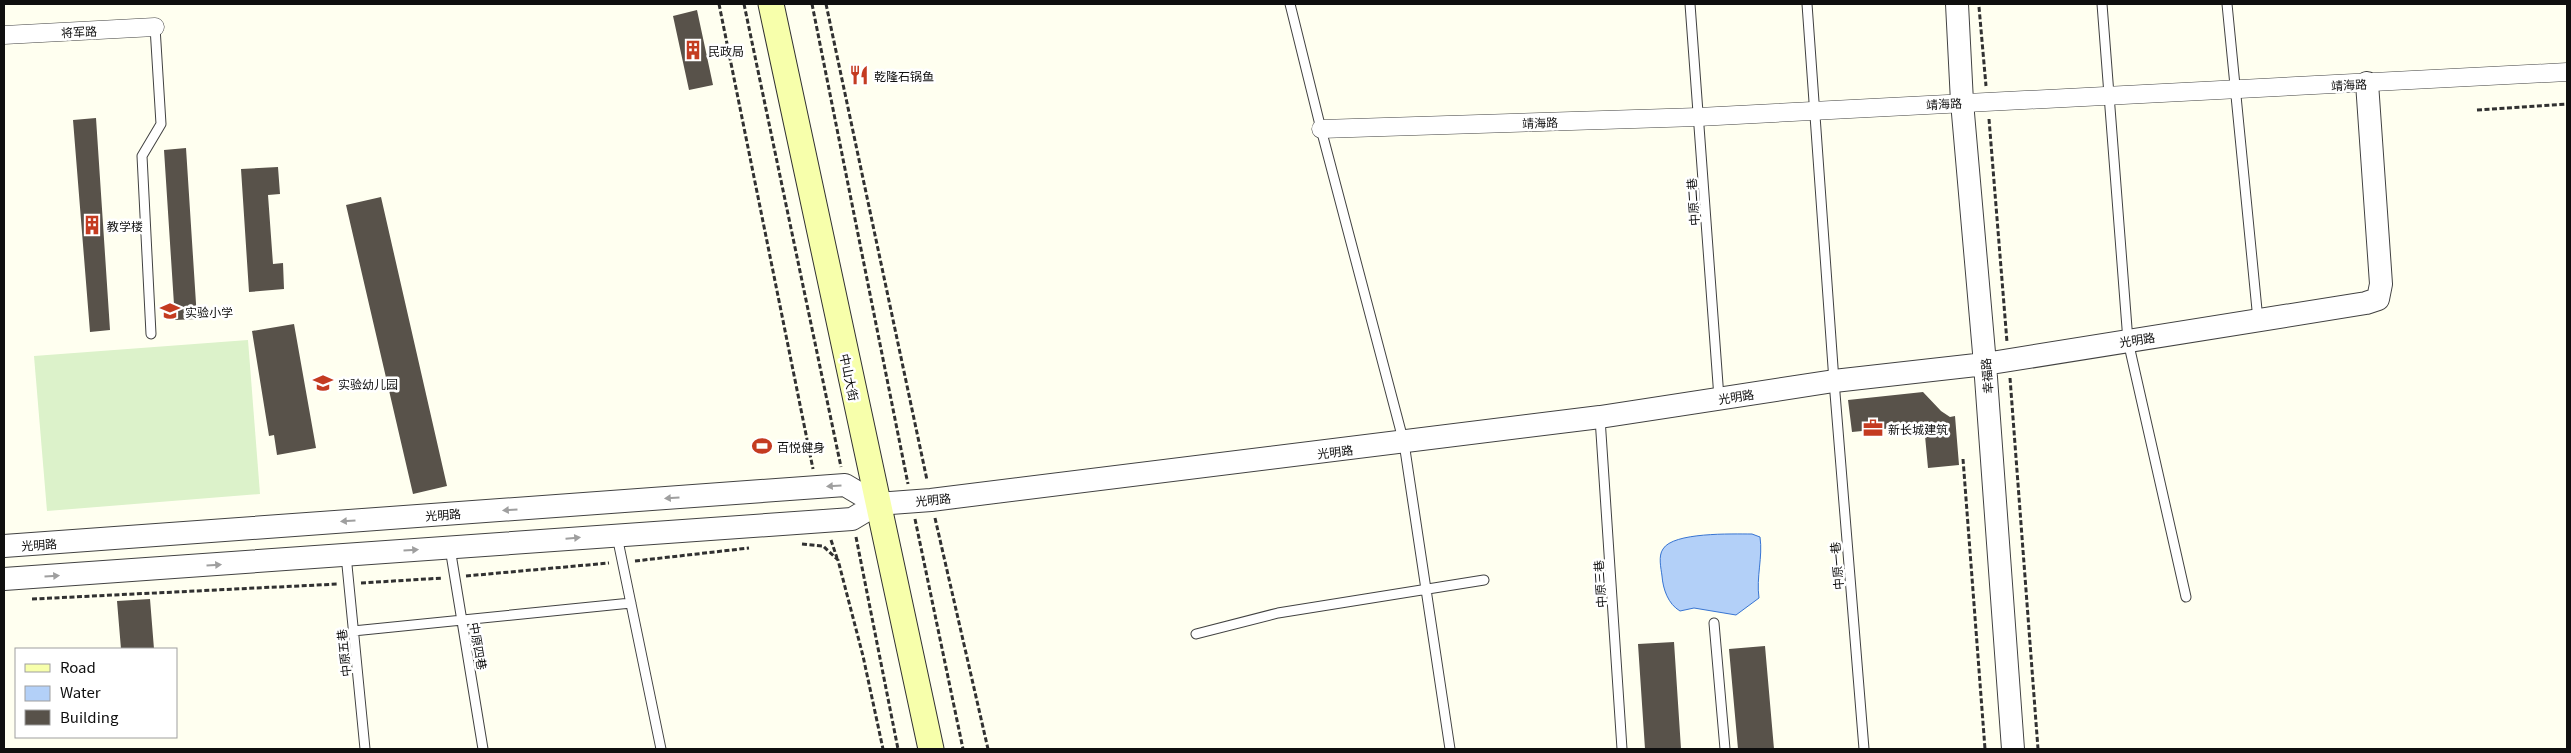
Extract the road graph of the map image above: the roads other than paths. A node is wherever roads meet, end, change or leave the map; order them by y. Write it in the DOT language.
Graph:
graph roads {
  1 [pos="771,4"];
  2 [pos="1290,4"];
  3 [pos="1690,4"];
  4 [pos="1808,4"];
  5 [pos="1957,4"];
  6 [pos="2102,4"];
  7 [pos="2227,4"];
  8 [pos="155,27"];
  9 [pos="4,35"];
  10 [pos="2567,72"];
  11 [pos="2366,83"];
  12 [pos="2236,89"];
  13 [pos="2109,95"];
  14 [pos="1962,102"];
  15 [pos="1816,109"];
  16 [pos="1698,117"];
  17 [pos="1321,129"];
  18 [pos="2258,320"];
  19 [pos="152,334"];
  20 [pos="2128,341"];
  21 [pos="1985,364"];
  22 [pos="1834,381"];
  23 [pos="1719,398"];
  24 [pos="1600,417"];
  25 [pos="1404,443"];
  26 [pos="878,504"];
  27 [pos="616,534"];
  28 [pos="4,546"];
  29 [pos="450,548"];
  30 [pos="346,555"];
  31 [pos="4,579"];
  32 [pos="1484,580"];
  33 [pos="1427,588"];
  34 [pos="2186,597"];
  35 [pos="631,603"];
  36 [pos="462,620"];
  37 [pos="1714,623"];
  38 [pos="353,631"];
  39 [pos="1196,634"];
  40 [pos="365,749"];
  41 [pos="484,749"];
  42 [pos="661,749"];
  43 [pos="931,749"];
  44 [pos="1450,749"];
  45 [pos="1622,749"];
  46 [pos="1725,749"];
  47 [pos="1864,749"];
  48 [pos="2013,749"];
  1 -- 26 [label="main road, 中山大街"];
  2 -- 17 [label="lane"];
  3 -- 16 [label="lane, 中原二巷"];
  4 -- 15 [label="lane, 中原一巷"];
  5 -- 14 [label="street, 幸福路"];
  6 -- 13 [label="lane"];
  7 -- 12 [label="lane"];
  8 -- 9 [label="street, 将军路"];
  8 -- 19 [label="lane"];
  10 -- 11 [label="street, 靖海路"];
  11 -- 12 [label="street, 靖海路"];
  11 -- 18 [label="street, 光明路"];
  12 -- 13 [label="street, 靖海路"];
  12 -- 18 [label="lane"];
  13 -- 14 [label="street, 靖海路"];
  13 -- 20 [label="lane"];
  14 -- 15 [label="street, 靖海路"];
  14 -- 21 [label="street, 幸福路"];
  15 -- 16 [label="street, 靖海路"];
  15 -- 22 [label="lane, 中原一巷"];
  16 -- 17 [label="street, 靖海路"];
  16 -- 23 [label="lane, 中原二巷"];
  17 -- 25 [label="lane"];
  18 -- 20 [label="street, 光明路"];
  20 -- 21 [label="street, 光明路"];
  20 -- 34 [label="lane"];
  21 -- 22 [label="street, 光明路"];
  21 -- 48 [label="street, 幸福路"];
  22 -- 23 [label="street, 光明路"];
  22 -- 47 [label="lane, 中原一巷"];
  23 -- 24 [label="street, 光明路"];
  24 -- 25 [label="street, 光明路"];
  24 -- 45 [label="lane, 中原三巷"];
  25 -- 26 [label="street, 光明路"];
  25 -- 33 [label="lane"];
  26 -- 27 [label="street, 光明路"];
  26 -- 28 [label="street, 光明路, one-way"];
  26 -- 43 [label="main road, 中山大街"];
  29 -- 27 [label="street, 光明路, one-way"];
  27 -- 35 [label="lane"];
  30 -- 29 [label="street, 光明路, one-way"];
  29 -- 36 [label="lane, 中原四巷"];
  31 -- 30 [label="street, 光明路, one-way"];
  30 -- 38 [label="lane, 中原五巷"];
  32 -- 33 [label="lane"];
  33 -- 39 [label="lane"];
  33 -- 44 [label="lane"];
  35 -- 36 [label="lane"];
  35 -- 42 [label="lane"];
  36 -- 38 [label="lane"];
  36 -- 41 [label="lane, 中原四巷"];
  37 -- 46 [label="lane"];
  38 -- 40 [label="lane, 中原五巷"];
}
